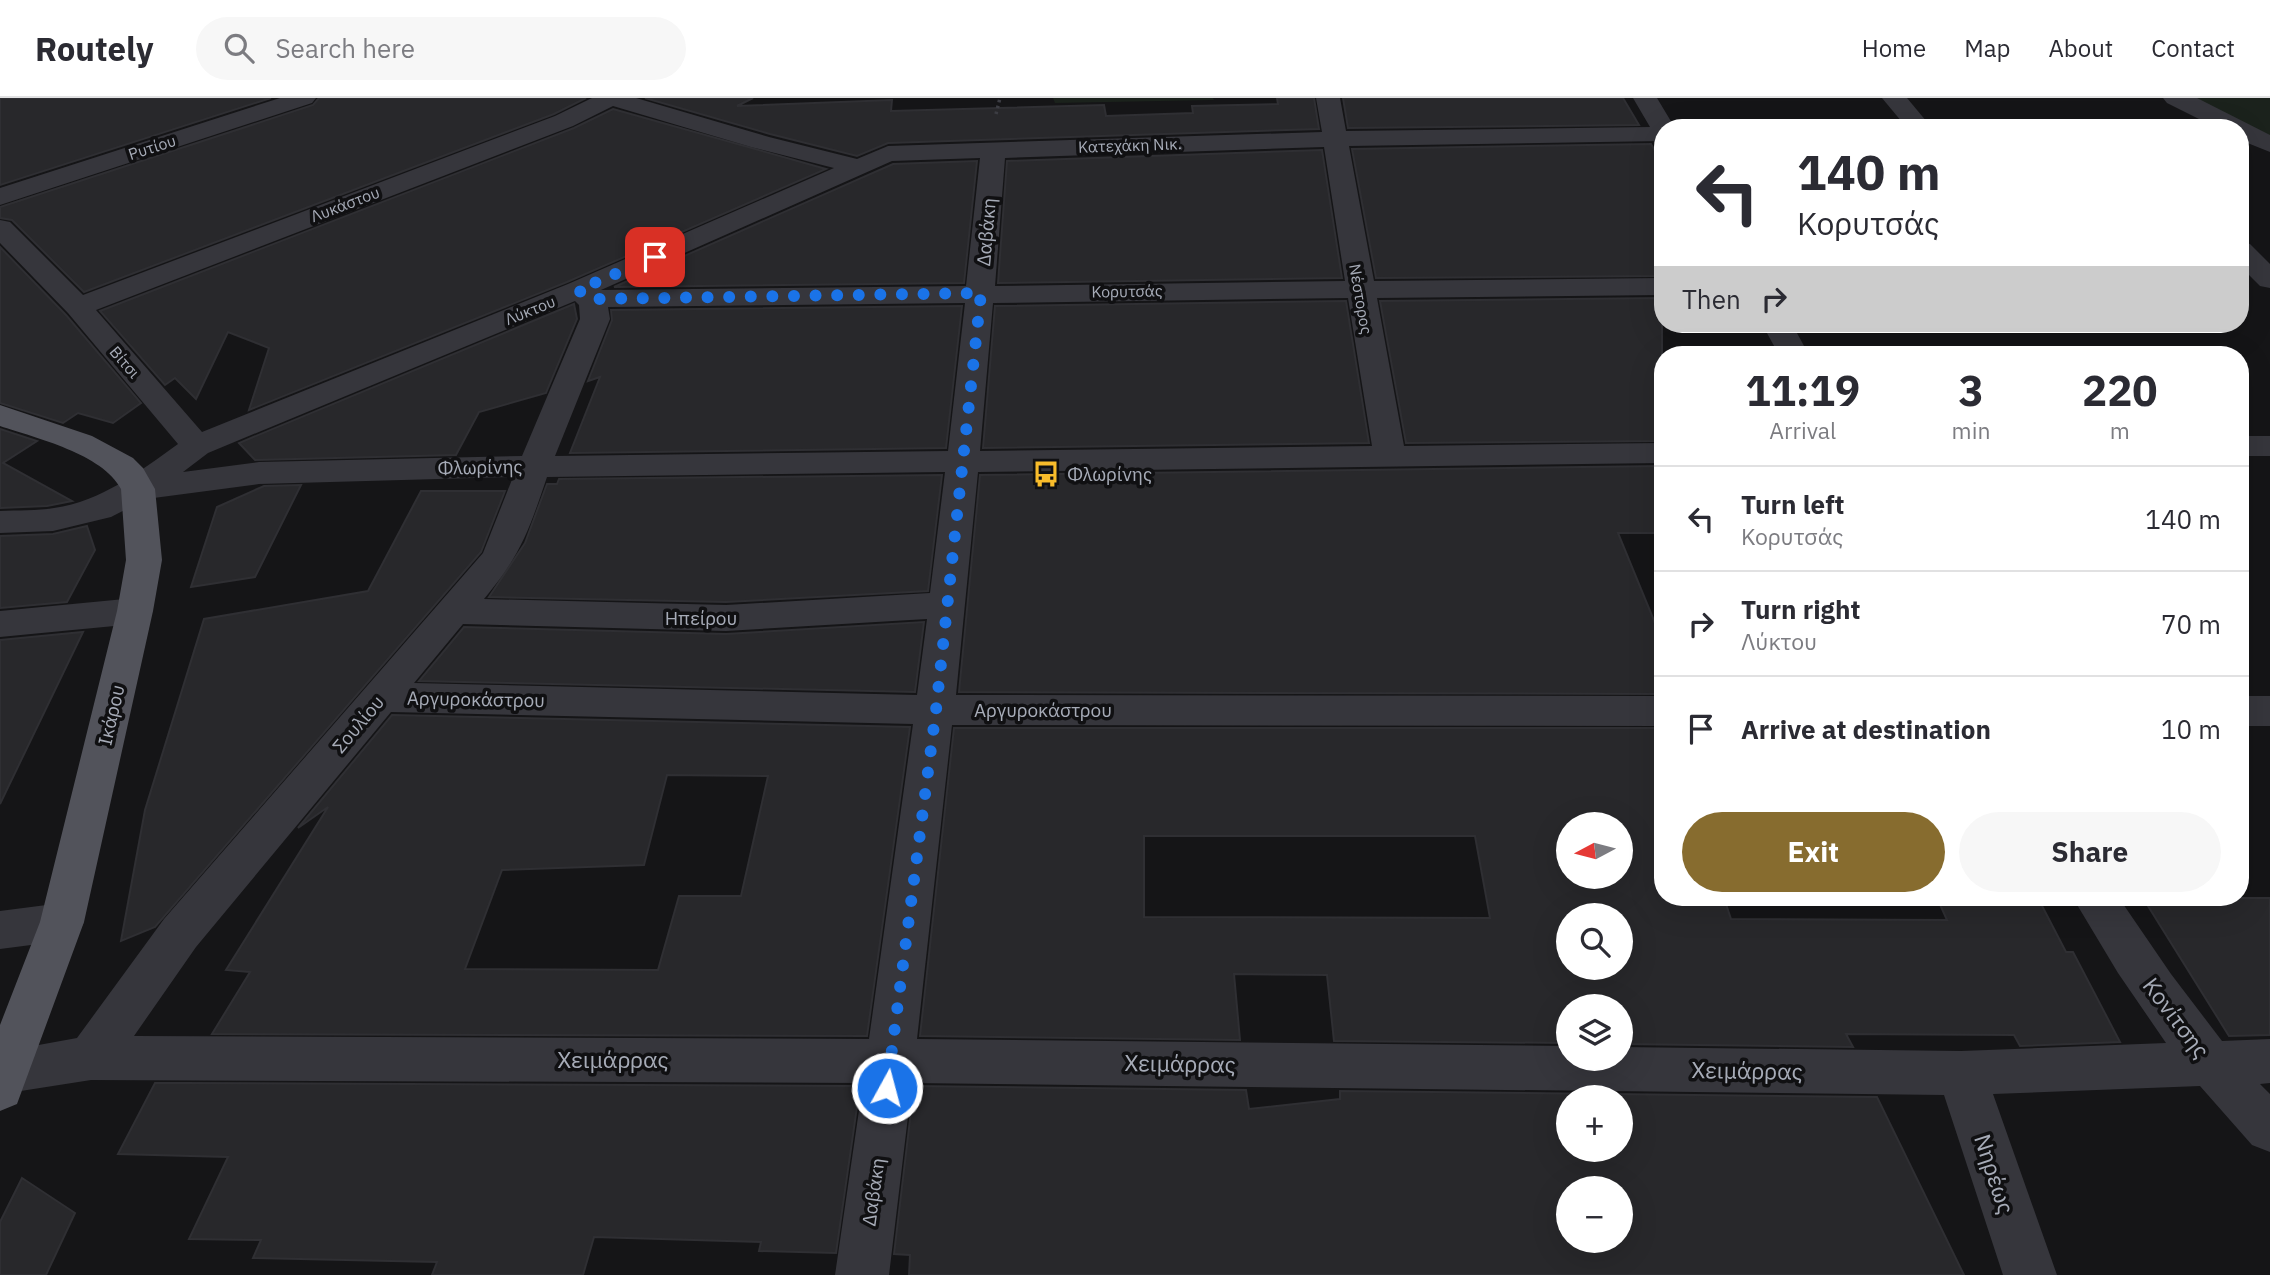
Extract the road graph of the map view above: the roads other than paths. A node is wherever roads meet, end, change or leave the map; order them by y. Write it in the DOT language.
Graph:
graph roads {
  1 [pos="304,98"];
  2 [pos="610,98"];
  3 [pos="1328,98"];
  4 [pos="1645,98"];
  5 [pos="1894,98"];
  6 [pos="2175,98"];
  7 [pos="1658,119"];
  8 [pos="1912,119"];
  9 [pos="2220,119"];
  10 [pos="1654,134"];
  11 [pos="2249,134"];
  12 [pos="1335,139"];
  13 [pos="2249,144"];
  14 [pos="2269,144"];
  15 [pos="993,149"];
  16 [pos="860,167"];
  17 [pos="0,197"];
  18 [pos="0,228"];
  19 [pos="2249,260"];
  20 [pos="2270,282"];
  21 [pos="2249,283"];
  22 [pos="1654,286"];
  23 [pos="1359,289"];
  24 [pos="981,293"];
  25 [pos="585,295"];
  26 [pos="78,307"];
  27 [pos="0,415"];
  28 [pos="197,446"];
  29 [pos="2249,446"];
  30 [pos="2270,446"];
  31 [pos="1654,453"];
  32 [pos="1390,458"];
  33 [pos="962,461"];
  34 [pos="534,466"];
  35 [pos="138,489"];
  36 [pos="0,522"];
  37 [pos="947,605"];
  38 [pos="135,611"];
  39 [pos="454,611"];
  40 [pos="0,624"];
  41 [pos="381,697"];
  42 [pos="936,710"];
  43 [pos="1654,711"];
  44 [pos="2249,711"];
  45 [pos="2270,711"];
  46 [pos="2100,906"];
  47 [pos="62,922"];
  48 [pos="0,930"];
  49 [pos="90,1058"];
  50 [pos="891,1061"];
  51 [pos="2270,1061"];
  52 [pos="2210,1063"];
  53 [pos="1961,1073"];
  54 [pos="4,1080"];
  55 [pos="2270,1128"];
  56 [pos="862,1275"];
  57 [pos="2030,1275"];
  1 -- 17 [label="street, Ρυτίου"];
  2 -- 16 [label="street"];
  2 -- 26 [label="street, Λυκάστου"];
  3 -- 12 [label="street, Νέστορος"];
  4 -- 7 [label="street"];
  5 -- 8 [label="street"];
  6 -- 9 [label="street"];
  10 -- 12 [label="street, Κατεχάκη Νικ."];
  11 -- 14 [label="street"];
  12 -- 15 [label="street, Κατεχάκη Νικ."];
  12 -- 23 [label="street, Νέστορος"];
  13 -- 14 [label="street"];
  15 -- 16 [label="street, Κατεχάκη Νικ."];
  15 -- 24 [label="street, Δαβάκη"];
  16 -- 25 [label="street, Λύκτου"];
  18 -- 26 [label="street, Βίτσι"];
  19 -- 20 [label="street"];
  20 -- 21 [label="street"];
  22 -- 23 [label="street, Κορυτσάς"];
  23 -- 24 [label="street, Κορυτσάς"];
  23 -- 32 [label="street, Νέστορος"];
  24 -- 25 [label="street, Κορυτσάς"];
  24 -- 33 [label="street, Δαβάκη"];
  25 -- 28 [label="street, Λύκτου"];
  25 -- 34 [label="street, Σουλίου"];
  26 -- 28 [label="street, Βίτσι"];
  27 -- 35 [label="main road"];
  28 -- 35 [label="street"];
  29 -- 30 [label="street"];
  31 -- 32 [label="street, Φλωρίνης"];
  32 -- 33 [label="street, Φλωρίνης"];
  33 -- 34 [label="street, Φλωρίνης"];
  33 -- 37 [label="street, Δαβάκη"];
  34 -- 35 [label="street, Φλωρίνης"];
  34 -- 39 [label="street, Σουλίου"];
  35 -- 36 [label="street"];
  35 -- 38 [label="main road, Ικάρου"];
  37 -- 39 [label="street, Ηπείρου"];
  37 -- 42 [label="street, Δαβάκη"];
  38 -- 40 [label="street"];
  38 -- 47 [label="main road, Ικάρου"];
  39 -- 41 [label="street, Σουλίου"];
  41 -- 42 [label="street, Αργυροκάστρου"];
  41 -- 49 [label="street, Σουλίου"];
  42 -- 43 [label="street, Αργυροκάστρου"];
  42 -- 50 [label="street, Δαβάκη"];
  44 -- 45 [label="street"];
  46 -- 52 [label="street, Κονίτσης"];
  47 -- 48 [label="street"];
  47 -- 54 [label="main road, Ικάρου"];
  49 -- 50 [label="street, Χειμάρρας"];
  49 -- 54 [label="street, Χειμάρρας"];
  50 -- 53 [label="street, Χειμάρρας"];
  50 -- 56 [label="street, Δαβάκη"];
  51 -- 52 [label="street, Χειμάρρας"];
  52 -- 53 [label="street, Χειμάρρας"];
  52 -- 55 [label="street, Κονίτσης"];
  53 -- 57 [label="street, Νηρέως"];
}
